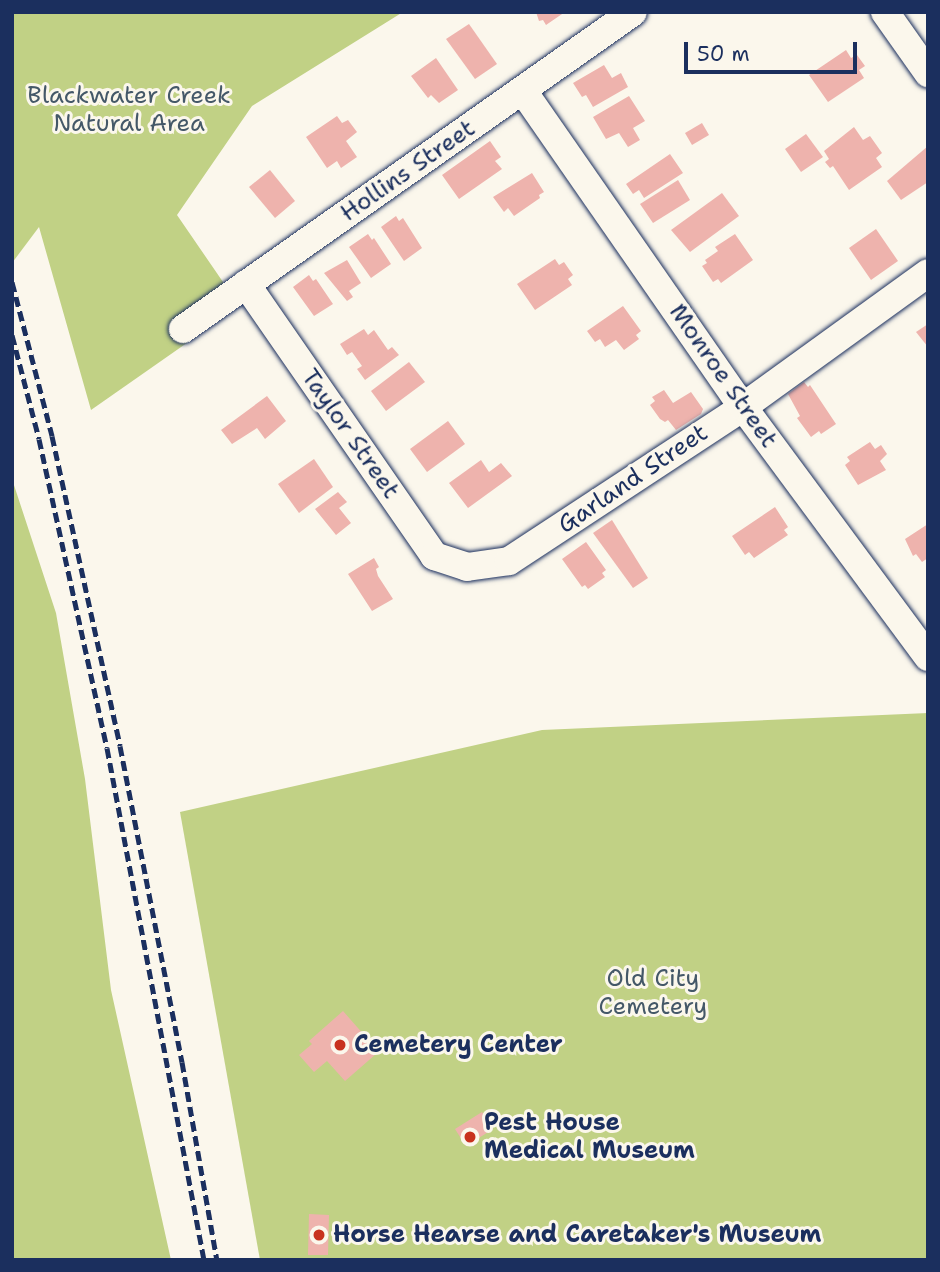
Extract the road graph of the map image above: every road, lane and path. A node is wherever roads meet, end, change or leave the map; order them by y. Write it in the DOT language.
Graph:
graph roads {
  1 [pos="634,12"];
  2 [pos="885,12"];
  3 [pos="928,73"];
  4 [pos="523,91"];
  5 [pos="928,273"];
  6 [pos="246,284"];
  7 [pos="183,328"];
  8 [pos="743,407"];
  9 [pos="467,567"];
  10 [pos="928,657"];
  1 -- 4 [label="street, Hollins Street"];
  2 -- 3 [label="street"];
  4 -- 6 [label="street, Hollins Street"];
  4 -- 8 [label="street, Monroe Street"];
  5 -- 8 [label="street, Garland Street"];
  6 -- 7 [label="street, Hollins Street"];
  6 -- 9 [label="street, Taylor Street"];
  8 -- 9 [label="street, Garland Street"];
  8 -- 10 [label="street, Monroe Street"];
}
